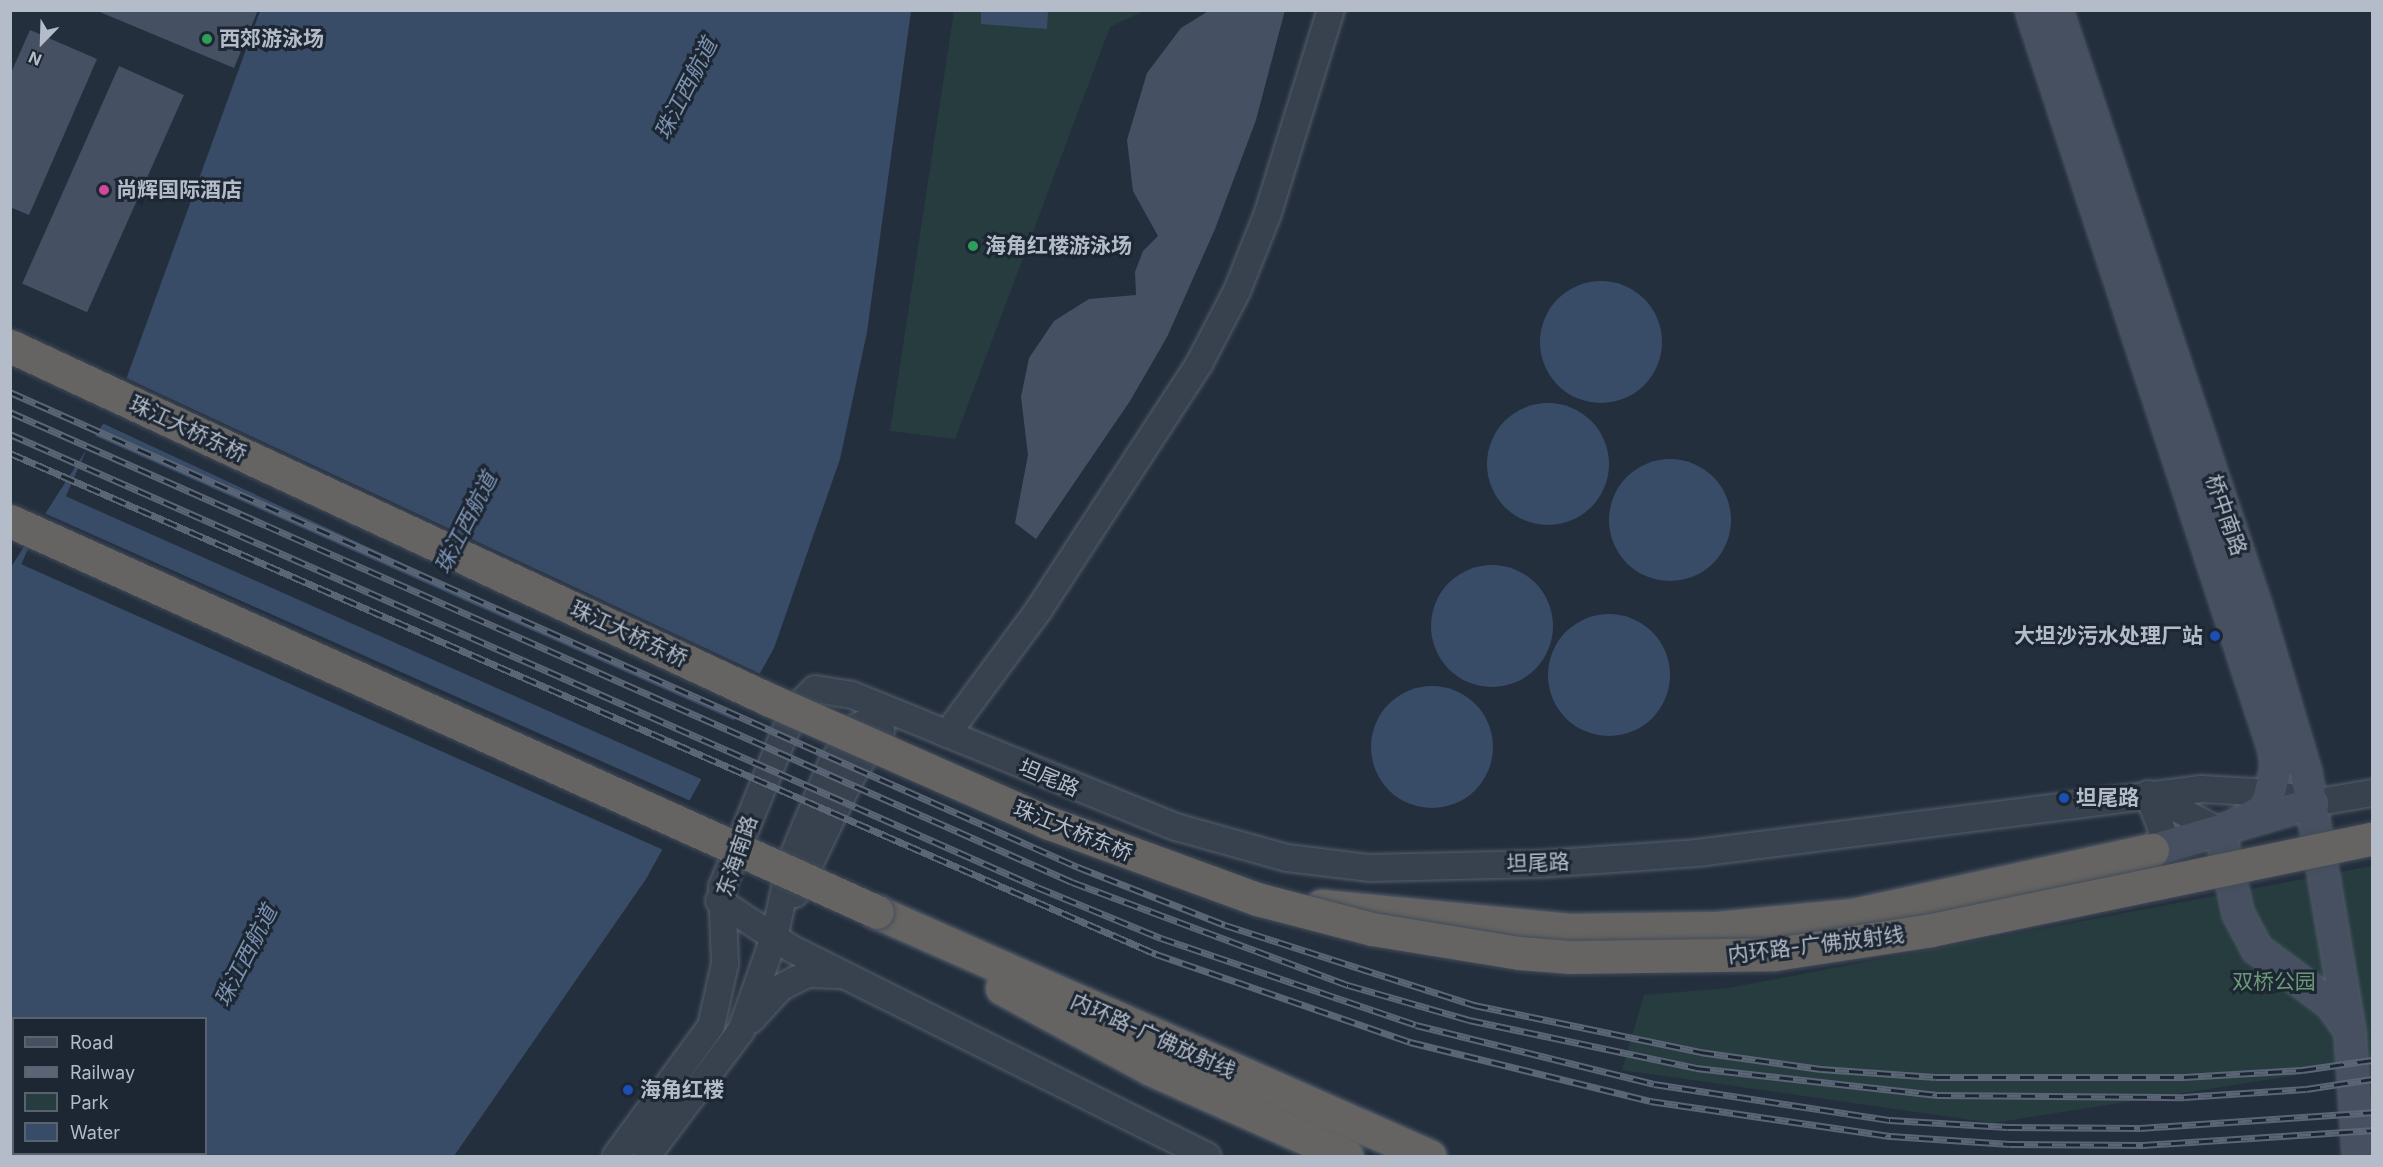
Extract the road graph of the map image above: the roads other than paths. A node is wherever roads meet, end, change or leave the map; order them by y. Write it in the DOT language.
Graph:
graph roads {
  1 [pos="1331,10"];
  2 [pos="2031,10"];
  3 [pos="2057,10"];
  4 [pos="10,346"];
  5 [pos="11,521"];
  6 [pos="896,713"];
  7 [pos="947,735"];
  8 [pos="2272,793"];
  9 [pos="2148,794"];
  10 [pos="2373,794"];
  11 [pos="2313,803"];
  12 [pos="2221,832"];
  13 [pos="2373,839"];
  14 [pos="2152,850"];
  15 [pos="1257,899"];
  16 [pos="719,901"];
  17 [pos="877,912"];
  18 [pos="774,938"];
  19 [pos="845,976"];
  20 [pos="741,1031"];
  21 [pos="2350,1031"];
  22 [pos="616,1156"];
  23 [pos="646,1156"];
  24 [pos="1207,1156"];
  25 [pos="1346,1156"];
  26 [pos="1429,1156"];
  27 [pos="2358,1156"];
  1 -- 7 [label="street"];
  2 -- 8 [label="main road, 桥中南路"];
  3 -- 11 [label="main road, 桥中南路"];
  4 -- 15 [label="highway, 珠江大桥东桥, bridge"];
  5 -- 17 [label="highway, bridge"];
  6 -- 7 [label="street, 东海南路"];
  6 -- 16 [label="street, 东海南路"];
  6 -- 18 [label="street"];
  7 -- 9 [label="street, 坦尾路"];
  8 -- 9 [label="street, 坦尾路"];
  8 -- 11 [label="street, 坦尾路"];
  8 -- 12 [label="main road"];
  9 -- 12 [label="street"];
  9 -- 14 [label="street"];
  10 -- 11 [label="street"];
  11 -- 12 [label="main road"];
  11 -- 21 [label="main road, 桥中南路"];
  12 -- 14 [label="main road"];
  12 -- 21 [label="main road"];
  13 -- 15 [label="highway, 内环路-广佛放射线, bridge"];
  14 -- 15 [label="highway, bridge"];
  16 -- 18 [label="street"];
  16 -- 22 [label="street, 东海南路"];
  17 -- 25 [label="highway"];
  17 -- 26 [label="highway, 内环路-广佛放射线"];
  18 -- 19 [label="street"];
  18 -- 20 [label="street"];
  19 -- 20 [label="street"];
  19 -- 24 [label="street"];
  20 -- 23 [label="street"];
  21 -- 27 [label="main road, 桥中南路"];
}
